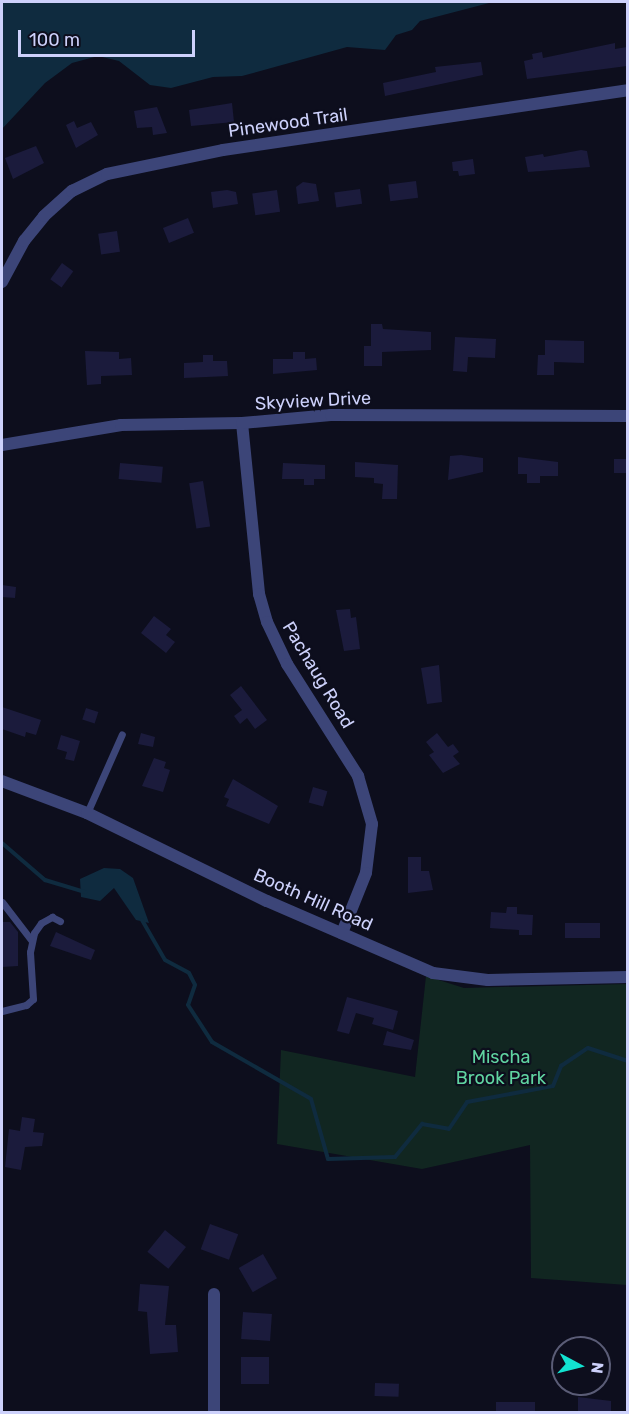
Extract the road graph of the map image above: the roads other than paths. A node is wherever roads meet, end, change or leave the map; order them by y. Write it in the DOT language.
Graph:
graph roads {
  1 [pos="627,90"];
  2 [pos="2,282"];
  3 [pos="627,416"];
  4 [pos="242,423"];
  5 [pos="2,445"];
  6 [pos="122,734"];
  7 [pos="2,781"];
  8 [pos="87,813"];
  9 [pos="2,902"];
  10 [pos="60,921"];
  11 [pos="342,933"];
  12 [pos="32,940"];
  13 [pos="627,977"];
  14 [pos="2,1011"];
  15 [pos="214,1294"];
  16 [pos="214,1413"];
  1 -- 2 [label="street, Pinewood Trail"];
  3 -- 4 [label="street, Skyview Drive"];
  4 -- 5 [label="street, Skyview Drive"];
  4 -- 11 [label="street, Pachaug Road"];
  6 -- 8 [label="lane"];
  7 -- 8 [label="street, Booth Hill Road"];
  8 -- 11 [label="street, Booth Hill Road"];
  9 -- 12 [label="lane"];
  10 -- 12 [label="lane"];
  11 -- 13 [label="street, Booth Hill Road"];
  12 -- 14 [label="lane"];
  15 -- 16 [label="street"];
}
